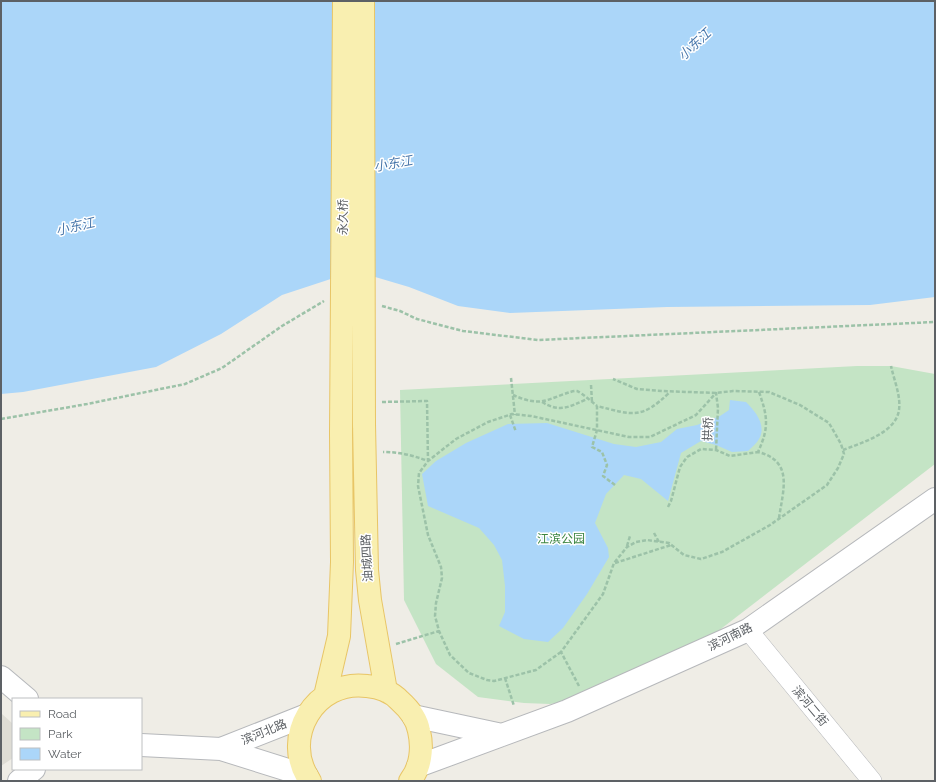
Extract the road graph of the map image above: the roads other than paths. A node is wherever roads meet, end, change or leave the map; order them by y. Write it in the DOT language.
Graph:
graph roads {
  1 [pos="344,1"];
  2 [pos="363,1"];
  3 [pos="364,424"];
  4 [pos="341,433"];
  5 [pos="935,499"];
  6 [pos="748,630"];
  7 [pos="1,676"];
  8 [pos="386,691"];
  9 [pos="324,696"];
  10 [pos="26,698"];
  11 [pos="307,715"];
  12 [pos="413,716"];
  13 [pos="502,735"];
  14 [pos="142,744"];
  15 [pos="221,749"];
  16 [pos="33,770"];
  17 [pos="414,774"];
  18 [pos="308,779"];
  19 [pos="19,781"];
  20 [pos="872,781"];
  1 -- 4 [label="main road, 永久桥, bridge"];
  2 -- 3 [label="main road, 永久桥, bridge"];
  3 -- 8 [label="main road, 油城四路"];
  4 -- 9 [label="main road, 油城四路"];
  5 -- 6 [label="street, 滨河南路"];
  6 -- 13 [label="street, 滨河南路"];
  6 -- 20 [label="street, 滨河二街"];
  7 -- 10 [label="street"];
  8 -- 9 [label="main road"];
  8 -- 12 [label="main road"];
  9 -- 11 [label="main road"];
  11 -- 15 [label="street, 滨河北路"];
  11 -- 18 [label="main road"];
  12 -- 13 [label="street"];
  12 -- 17 [label="main road"];
  13 -- 17 [label="street, 滨河南路"];
  14 -- 15 [label="street, 滨河北路"];
  15 -- 18 [label="street, 滨河北路"];
  16 -- 19 [label="street"];
}
